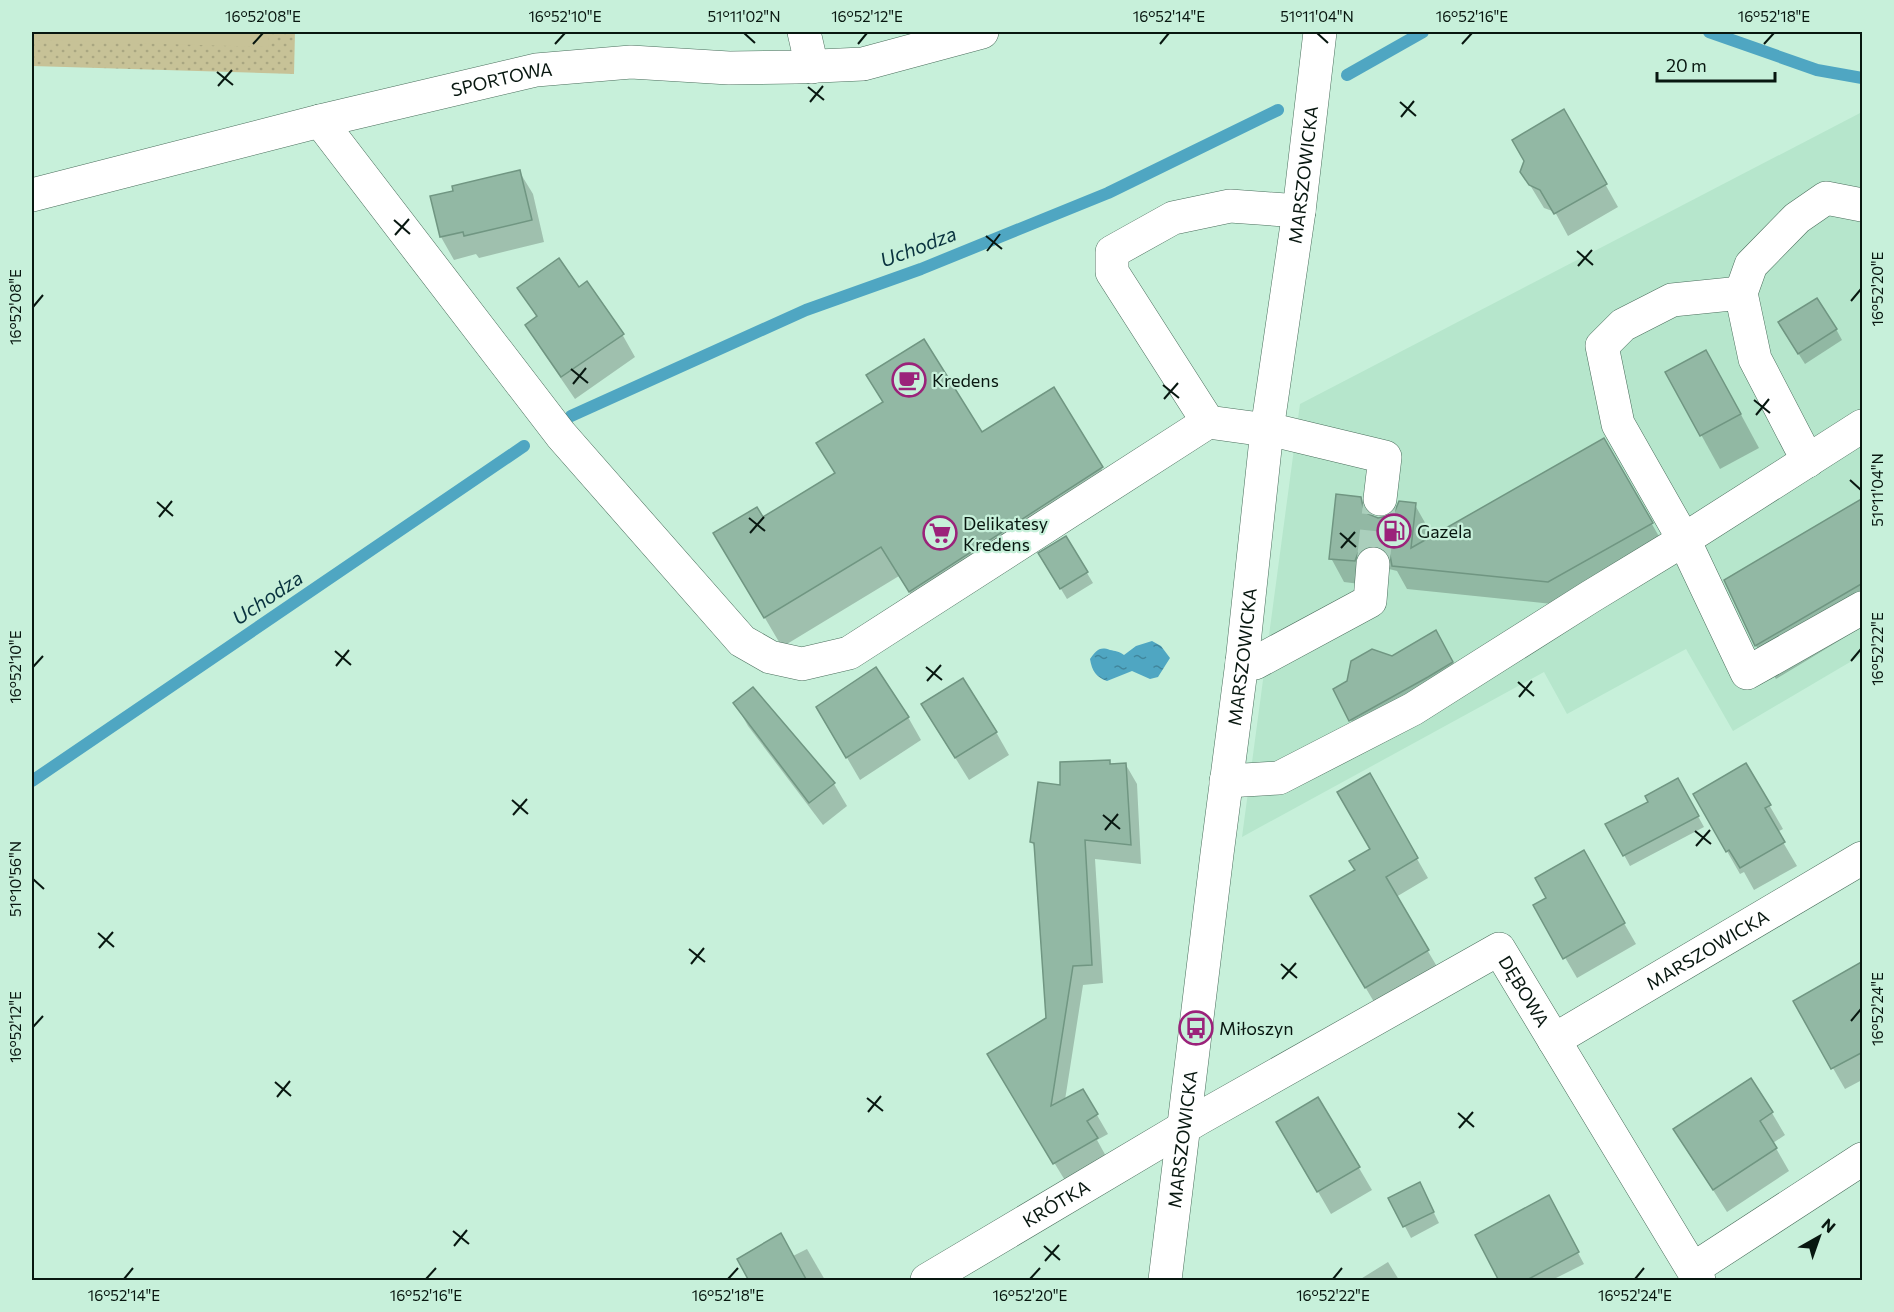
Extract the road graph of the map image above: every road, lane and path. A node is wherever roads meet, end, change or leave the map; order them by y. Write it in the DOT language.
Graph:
graph roads {
  1 [pos="804,32"];
  2 [pos="982,32"];
  3 [pos="1320,32"];
  4 [pos="812,67"];
  5 [pos="320,121"];
  6 [pos="32,195"];
  7 [pos="1863,205"];
  8 [pos="1299,211"];
  9 [pos="1741,294"];
  10 [pos="1208,422"];
  11 [pos="1863,426"];
  12 [pos="1267,430"];
  13 [pos="1808,460"];
  14 [pos="1380,500"];
  15 [pos="1684,540"];
  16 [pos="1373,564"];
  17 [pos="1863,608"];
  18 [pos="1242,662"];
  19 [pos="1226,781"];
  20 [pos="1863,858"];
  21 [pos="1554,1040"];
  22 [pos="1184,1128"];
  23 [pos="1863,1159"];
  24 [pos="1696,1275"];
  25 [pos="927,1281"];
  26 [pos="1165,1281"];
  1 -- 4 [label="street"];
  2 -- 4 [label="street, SPORTOWA"];
  3 -- 8 [label="street, MARSZOWICKA"];
  4 -- 5 [label="street, SPORTOWA"];
  5 -- 6 [label="street, SPORTOWA"];
  5 -- 10 [label="street"];
  7 -- 9 [label="street"];
  8 -- 10 [label="street"];
  8 -- 12 [label="street, MARSZOWICKA"];
  9 -- 13 [label="street"];
  9 -- 15 [label="street"];
  10 -- 12 [label="street"];
  11 -- 13 [label="street"];
  12 -- 14 [label="street"];
  12 -- 18 [label="street, MARSZOWICKA"];
  13 -- 15 [label="street"];
  15 -- 17 [label="street"];
  15 -- 19 [label="street"];
  16 -- 18 [label="street"];
  18 -- 19 [label="street, MARSZOWICKA"];
  19 -- 22 [label="street, MARSZOWICKA"];
  20 -- 21 [label="street, MARSZOWICKA"];
  21 -- 22 [label="street, DĘBOWA"];
  21 -- 24 [label="street, DĘBOWA"];
  22 -- 25 [label="street, KRÓTKA"];
  22 -- 26 [label="street, MARSZOWICKA"];
  23 -- 24 [label="street"];
}
